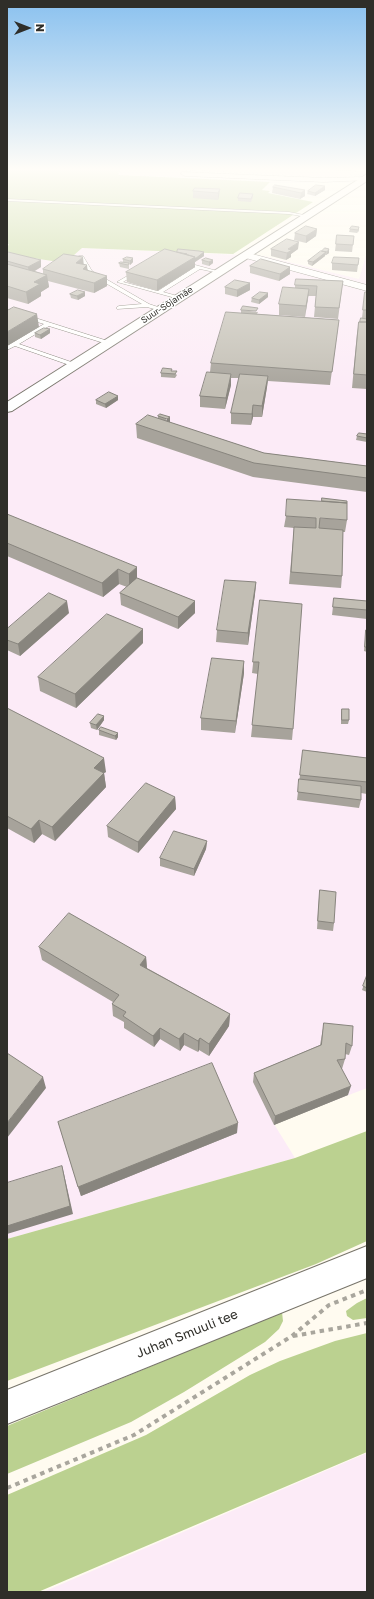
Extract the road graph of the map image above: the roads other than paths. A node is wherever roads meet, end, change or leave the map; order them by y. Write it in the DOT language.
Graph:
graph roads {
  1 [pos="264,244"];
  2 [pos="245,256"];
  3 [pos="81,257"];
  4 [pos="176,261"];
  5 [pos="199,267"];
  6 [pos="143,268"];
  7 [pos="219,272"];
  8 [pos="367,288"];
  9 [pos="158,293"];
  10 [pos="179,298"];
  11 [pos="147,305"];
  12 [pos="119,308"];
  13 [pos="161,309"];
  14 [pos="7,311"];
  15 [pos="49,324"];
  16 [pos="109,343"];
  17 [pos="15,344"];
  18 [pos="7,348"];
  19 [pos="74,365"];
  20 [pos="7,408"];
  21 [pos="367,1262"];
  22 [pos="7,1407"];
  1 -- 2 [label="main road, Suur-Sõjamäe"];
  2 -- 7 [label="main road, Suur-Sõjamäe"];
  2 -- 8 [label="street"];
  3 -- 11 [label="lane"];
  4 -- 5 [label="lane"];
  5 -- 7 [label="lane"];
  5 -- 9 [label="lane"];
  6 -- 9 [label="lane"];
  7 -- 10 [label="main road, Suur-Sõjamäe"];
  9 -- 10 [label="lane"];
  10 -- 13 [label="main road, Suur-Sõjamäe"];
  11 -- 12 [label="lane"];
  11 -- 13 [label="lane"];
  13 -- 16 [label="main road, Suur-Sõjamäe"];
  14 -- 15 [label="lane"];
  15 -- 16 [label="lane"];
  15 -- 17 [label="lane"];
  16 -- 19 [label="main road, Suur-Sõjamäe"];
  17 -- 18 [label="lane"];
  17 -- 19 [label="lane"];
  19 -- 20 [label="main road, Suur-Sõjamäe"];
  21 -- 22 [label="main road, Juhan Smuuli tee"];
}
